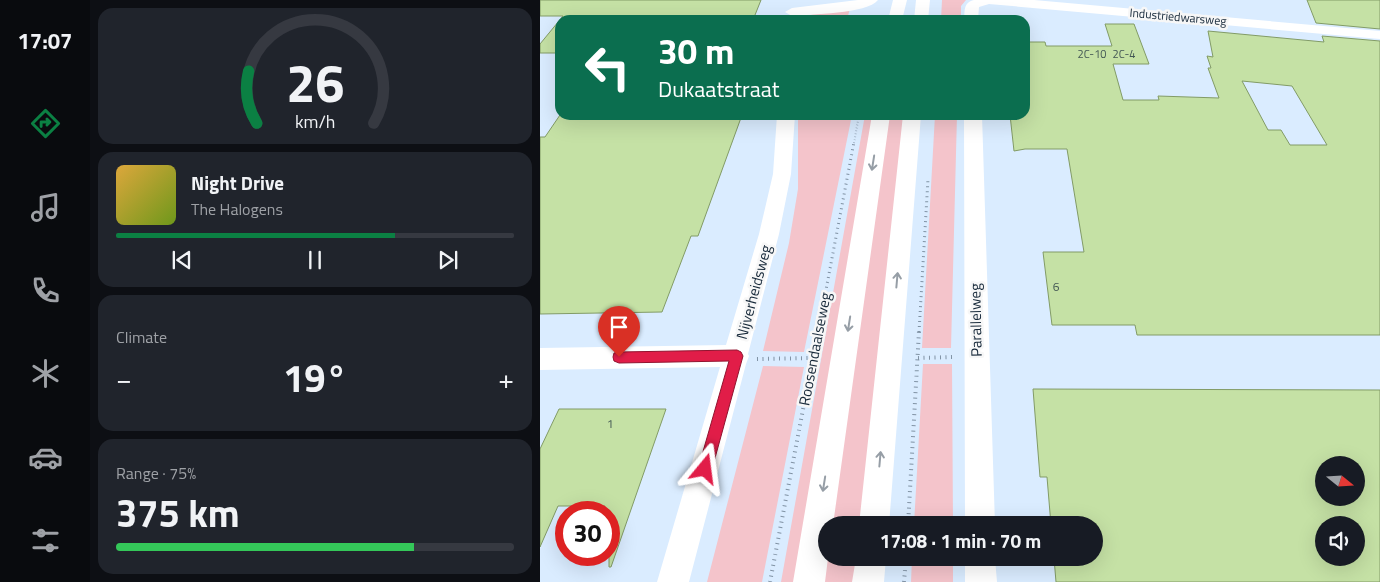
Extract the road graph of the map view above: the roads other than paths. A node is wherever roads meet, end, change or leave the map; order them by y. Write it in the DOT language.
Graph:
graph roads {
  1 [pos="872,0"];
  2 [pos="900,0"];
  3 [pos="923,0"];
  4 [pos="792,11"];
  5 [pos="896,15"];
  6 [pos="922,15"];
  7 [pos="971,15"];
  8 [pos="1380,35"];
  9 [pos="786,120"];
  10 [pos="880,120"];
  11 [pos="912,120"];
  12 [pos="972,120"];
  13 [pos="737,356"];
  14 [pos="540,359"];
  15 [pos="875,516"];
  16 [pos="980,516"];
  17 [pos="870,566"];
  18 [pos="980,566"];
  19 [pos="673,582"];
  20 [pos="809,582"];
  21 [pos="868,582"];
  22 [pos="980,582"];
  1 -- 4 [label="street"];
  2 -- 5 [label="street"];
  3 -- 6 [label="street"];
  7 -- 8 [label="street, Industriedwarsweg"];
  9 -- 13 [label="street, Nijverheidsweg"];
  10 -- 20 [label="street, Roosendaalseweg, one-way"];
  15 -- 11 [label="street, one-way"];
  12 -- 16 [label="street, Parallelweg"];
  13 -- 14 [label="street"];
  13 -- 19 [label="street, Nijverheidsweg"];
  17 -- 21 [label="street"];
  18 -- 22 [label="street"];
}
